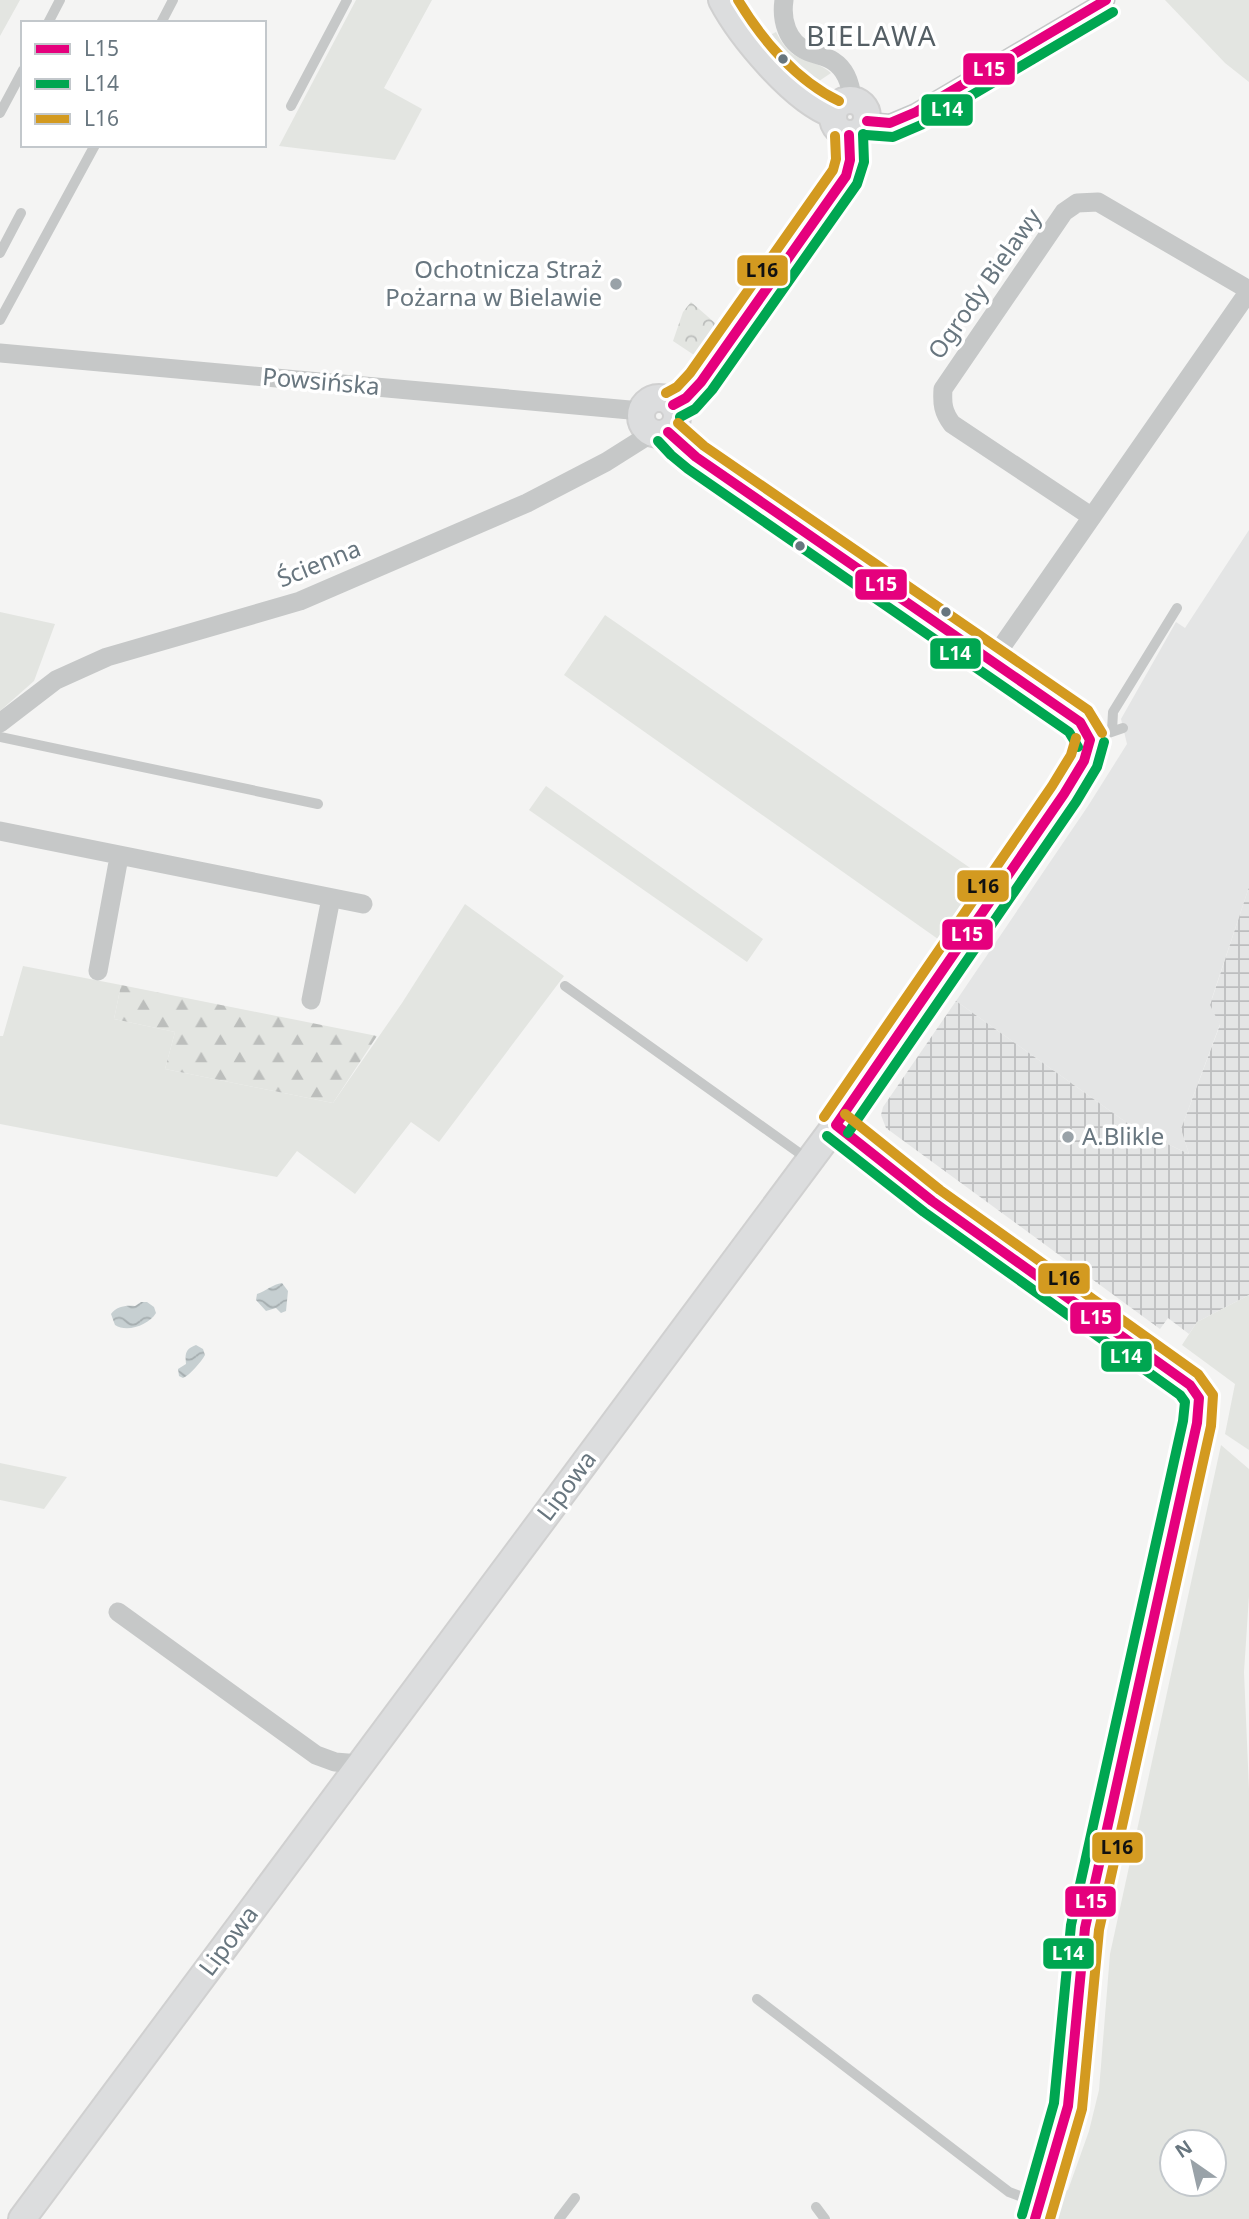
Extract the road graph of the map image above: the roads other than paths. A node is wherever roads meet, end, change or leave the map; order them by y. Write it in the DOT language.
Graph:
graph roads {
  1 [pos="60,0"];
  2 [pos="173,0"];
  3 [pos="347,0"];
  4 [pos="722,0"];
  5 [pos="784,0"];
  6 [pos="1106,0"];
  7 [pos="49,21"];
  8 [pos="162,21"];
  9 [pos="21,74"];
  10 [pos="291,106"];
  11 [pos="0,113"];
  12 [pos="850,118"];
  13 [pos="94,147"];
  14 [pos="21,214"];
  15 [pos="0,253"];
  16 [pos="1249,290"];
  17 [pos="0,320"];
  18 [pos="0,353"];
  19 [pos="654,425"];
  20 [pos="1092,517"];
  21 [pos="1177,608"];
  22 [pos="991,662"];
  23 [pos="0,723"];
  24 [pos="1108,733"];
  25 [pos="0,737"];
  26 [pos="318,803"];
  27 [pos="0,831"];
  28 [pos="119,857"];
  29 [pos="331,898"];
  30 [pos="363,904"];
  31 [pos="98,971"];
  32 [pos="565,986"];
  33 [pos="311,1000"];
  34 [pos="836,1125"];
  35 [pos="809,1161"];
  36 [pos="118,1612"];
  37 [pos="360,1763"];
  38 [pos="757,1999"];
  39 [pos="575,2198"];
  40 [pos="816,2207"];
  41 [pos="1037,2211"];
  42 [pos="22,2219"];
  43 [pos="559,2219"];
  44 [pos="825,2219"];
  1 -- 7 [label="lane"];
  2 -- 8 [label="lane"];
  3 -- 10 [label="lane"];
  4 -- 12 [label="street"];
  5 -- 12 [label="street"];
  6 -- 12 [label="street"];
  9 -- 11 [label="lane"];
  12 -- 19 [label="street"];
  13 -- 17 [label="lane"];
  14 -- 15 [label="lane"];
  16 -- 20 [label="street, Ogrody Bielawy"];
  16 -- 20 [label="street, Ogrody Bielawy"];
  18 -- 19 [label="street, Powsińska"];
  19 -- 22 [label="street"];
  19 -- 23 [label="street, Ścienna"];
  20 -- 22 [label="street, Ogrody Bielawy"];
  21 -- 24 [label="lane"];
  22 -- 24 [label="street"];
  24 -- 34 [label="street, Lipowa"];
  25 -- 26 [label="lane"];
  27 -- 28 [label="street"];
  28 -- 29 [label="street"];
  28 -- 31 [label="street"];
  29 -- 30 [label="street"];
  29 -- 33 [label="street"];
  32 -- 35 [label="lane"];
  34 -- 35 [label="street, Lipowa"];
  34 -- 41 [label="street"];
  35 -- 37 [label="street, Lipowa"];
  36 -- 37 [label="street"];
  37 -- 42 [label="street, Lipowa"];
  38 -- 41 [label="lane"];
  39 -- 43 [label="lane"];
  40 -- 44 [label="lane"];
}
